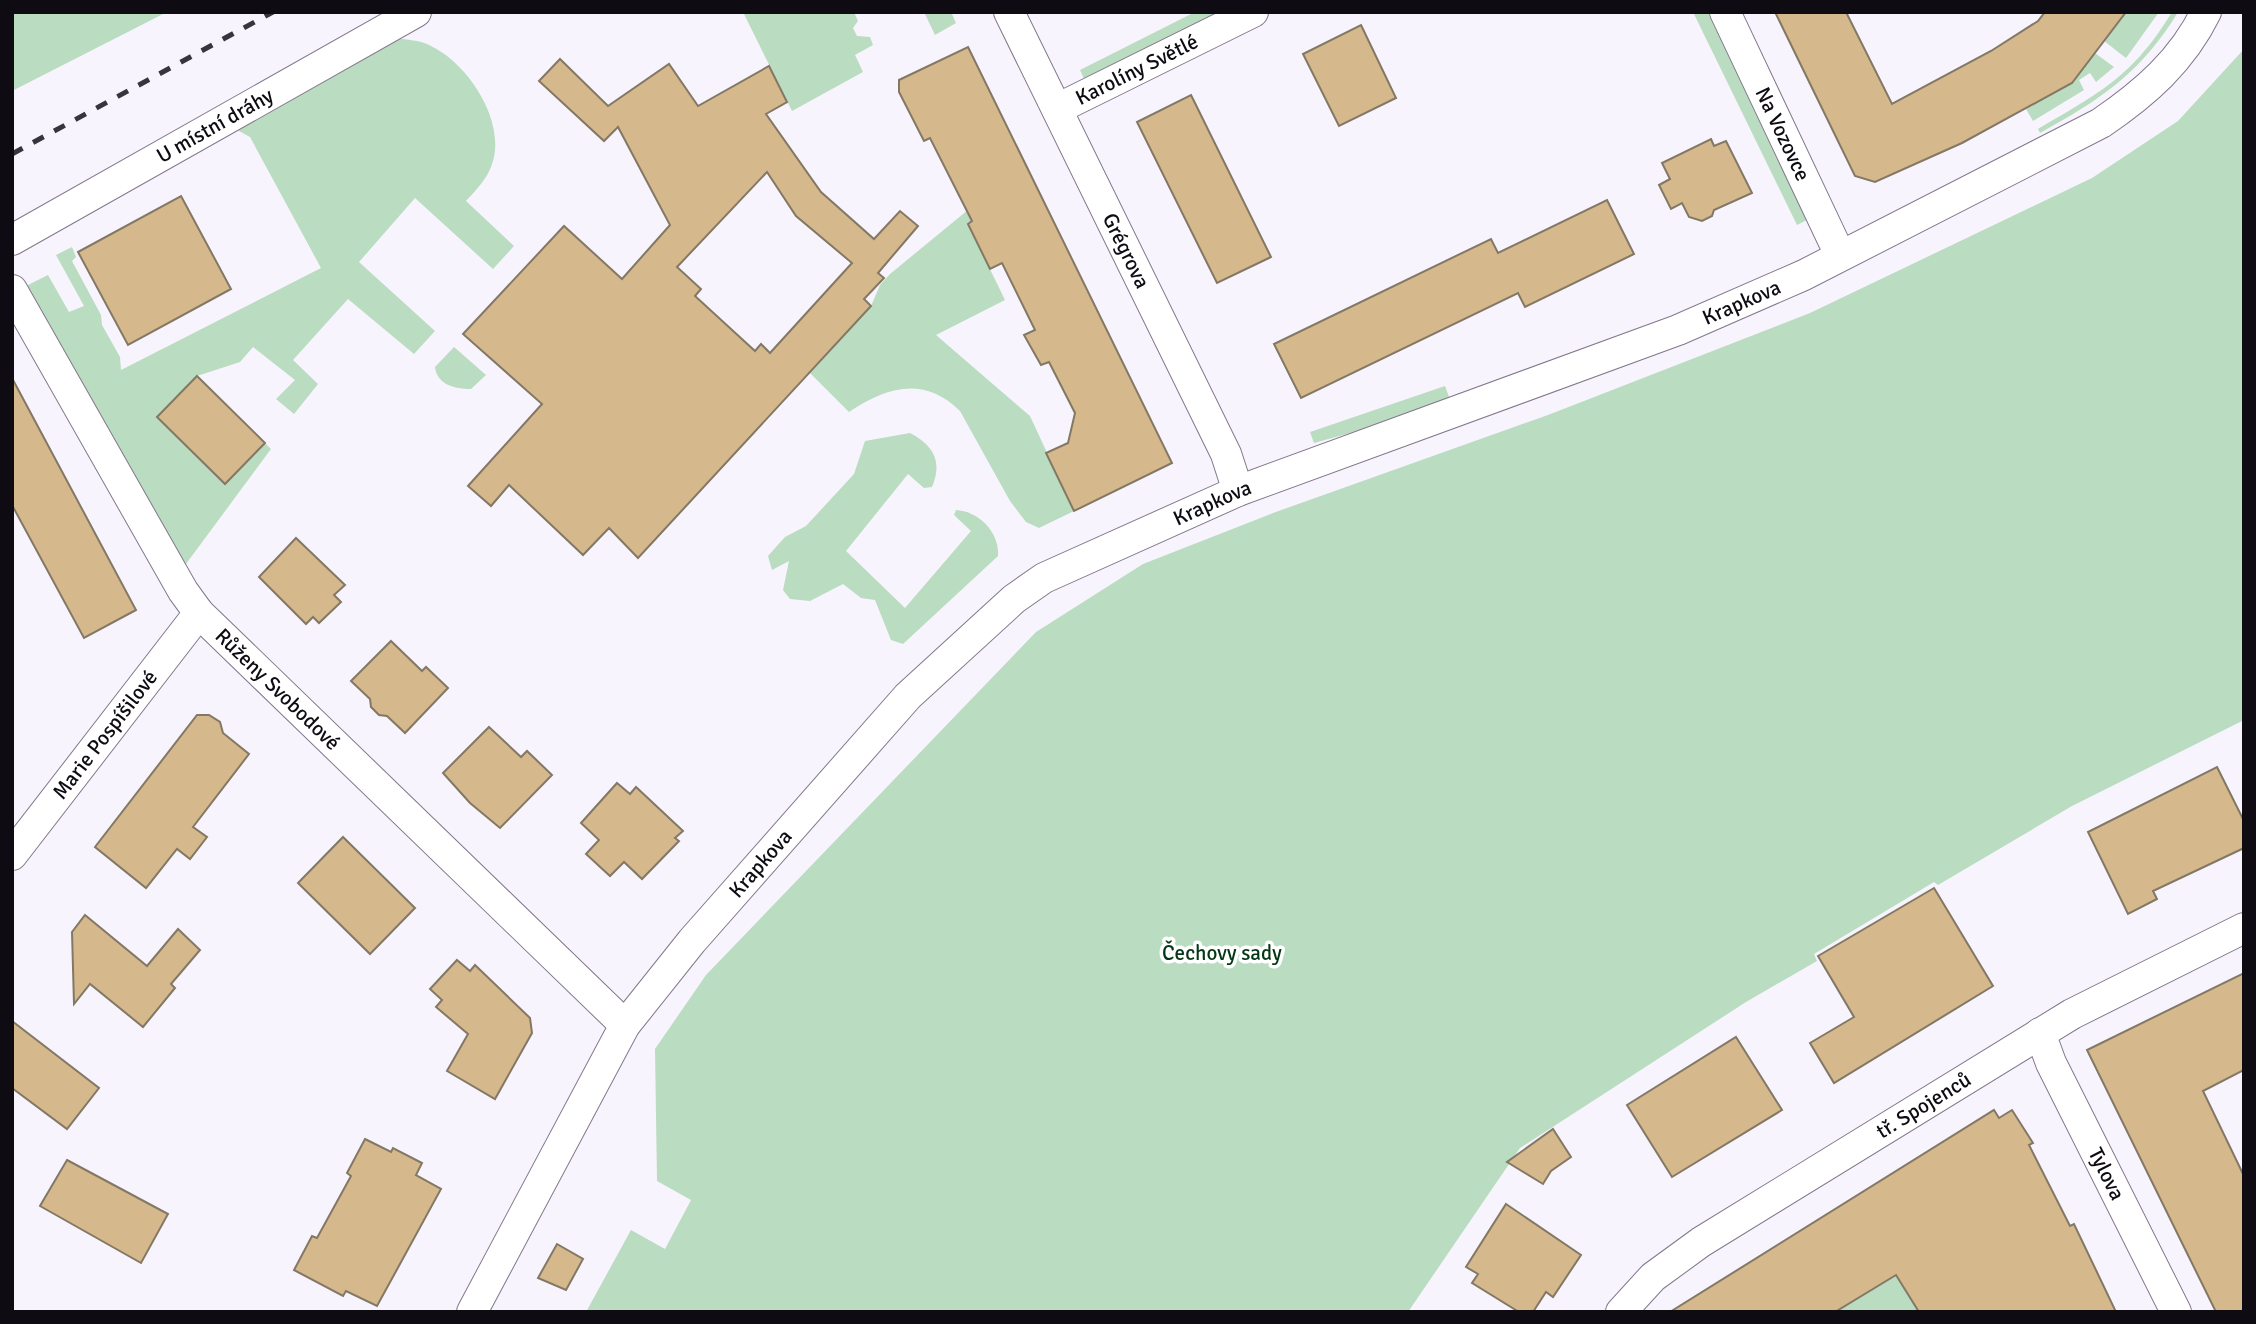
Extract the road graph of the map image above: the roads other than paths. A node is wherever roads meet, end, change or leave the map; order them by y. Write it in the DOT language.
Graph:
graph roads {
  1 [pos="416,12"];
  2 [pos="1009,12"];
  3 [pos="1253,12"];
  4 [pos="1725,12"];
  5 [pos="2206,12"];
  6 [pos="1057,109"];
  7 [pos="12,240"];
  8 [pos="1840,255"];
  9 [pos="12,290"];
  10 [pos="1238,491"];
  11 [pos="191,602"];
  12 [pos="12,855"];
  13 [pos="2244,928"];
  14 [pos="625,1025"];
  15 [pos="2040,1033"];
  16 [pos="472,1312"];
  17 [pos="1621,1312"];
  18 [pos="2176,1312"];
  1 -- 7 [label="street, U místní dráhy"];
  2 -- 6 [label="street, Grégrova"];
  3 -- 6 [label="street, Karolíny Světlé"];
  4 -- 8 [label="street, Na Vozovce"];
  5 -- 8 [label="street, Krapkova"];
  6 -- 10 [label="street, Grégrova"];
  8 -- 10 [label="street, Krapkova"];
  9 -- 11 [label="street, Růženy Svobodové"];
  10 -- 14 [label="street, Krapkova"];
  11 -- 12 [label="street, Marie Pospíšilové"];
  11 -- 14 [label="street, Růženy Svobodové"];
  13 -- 15 [label="street, tř. Spojenců"];
  14 -- 16 [label="street, Krapkova"];
  15 -- 17 [label="street, tř. Spojenců"];
  15 -- 18 [label="street, Tylova"];
}
